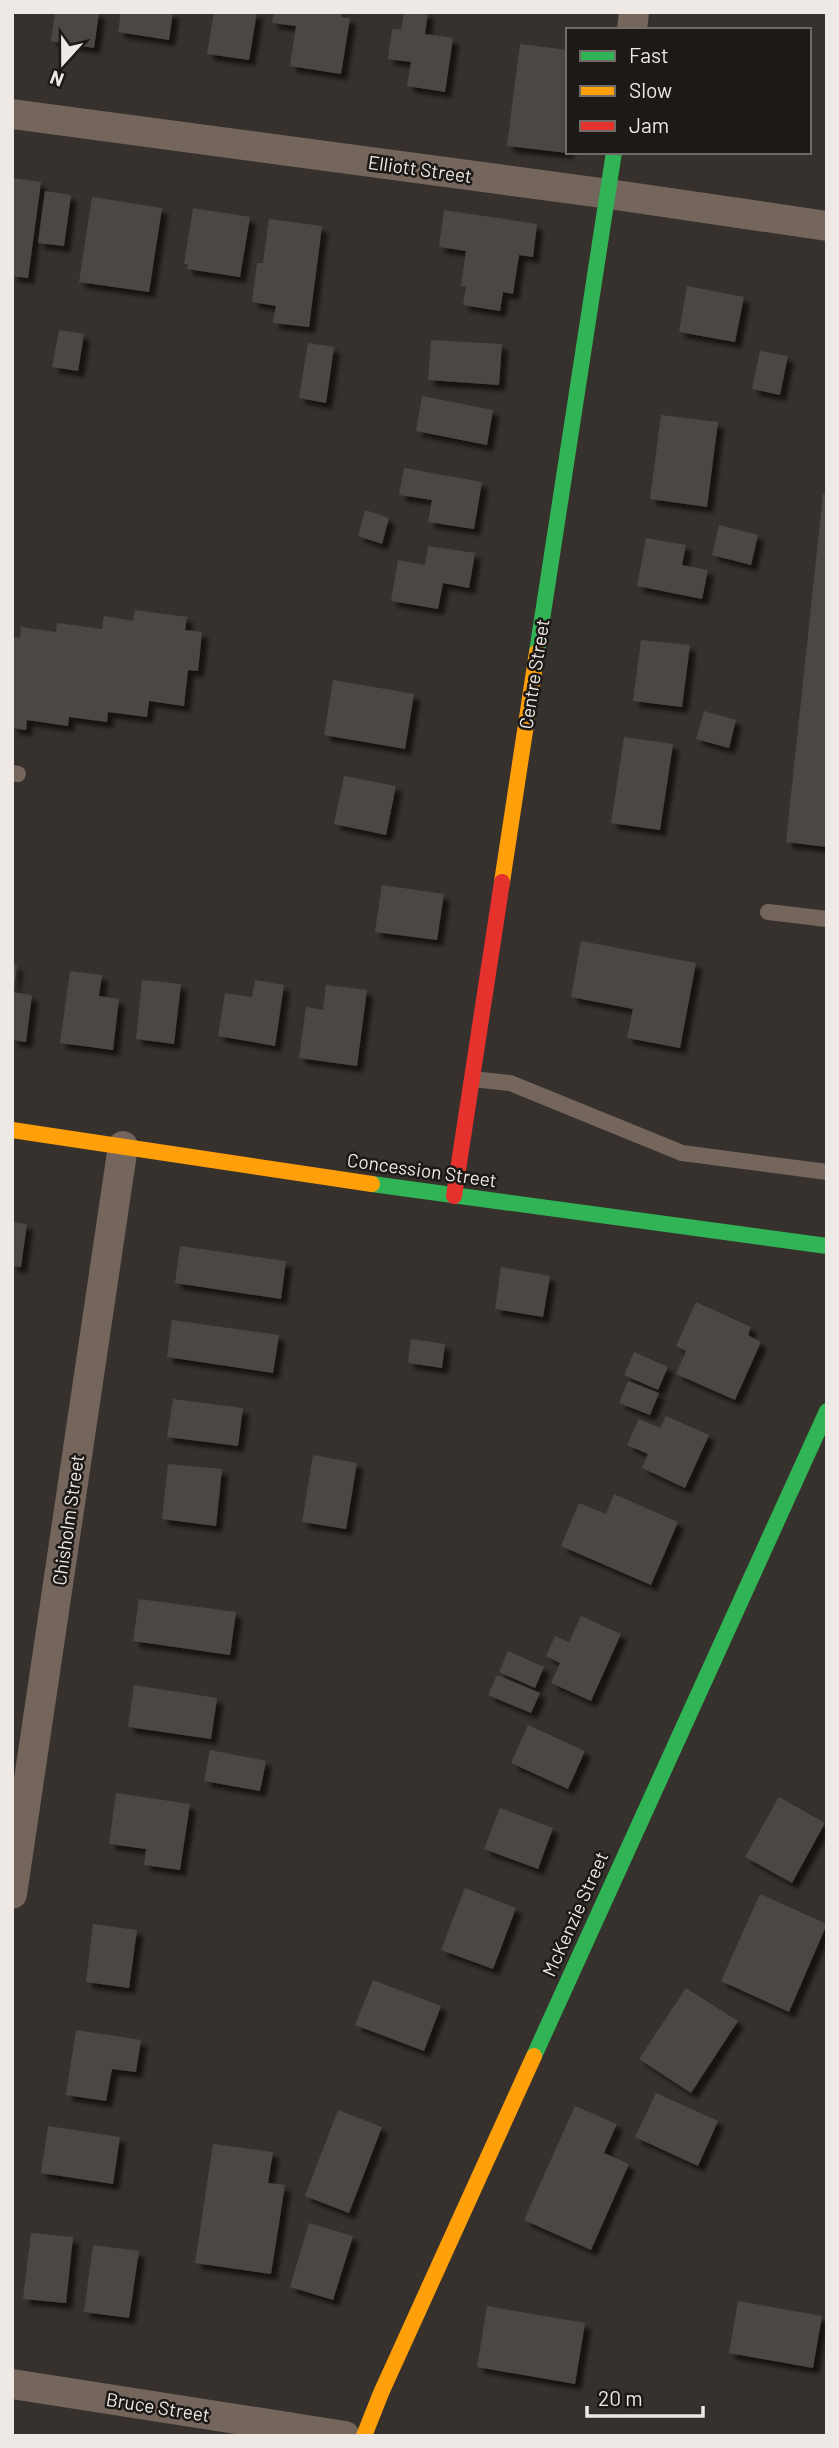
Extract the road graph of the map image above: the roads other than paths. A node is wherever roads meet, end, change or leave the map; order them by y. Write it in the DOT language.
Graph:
graph roads {
  1 [pos="12,114"];
  2 [pos="614,154"];
  3 [pos="609,194"];
  4 [pos="827,226"];
  5 [pos="768,912"];
  6 [pos="827,919"];
  7 [pos="472,1079"];
  8 [pos="12,1130"];
  9 [pos="123,1146"];
  10 [pos="827,1172"];
  11 [pos="454,1196"];
  12 [pos="827,1246"];
  13 [pos="827,1411"];
  14 [pos="12,1894"];
  15 [pos="12,2384"];
  16 [pos="345,2436"];
  17 [pos="363,2436"];
  1 -- 3 [label="street, Elliott Street"];
  2 -- 3 [label="street, Centre Street"];
  3 -- 4 [label="street, Elliott Street"];
  3 -- 7 [label="street, Centre Street"];
  5 -- 6 [label="lane"];
  7 -- 10 [label="lane"];
  7 -- 11 [label="street, Centre Street"];
  8 -- 9 [label="street, Concession Street"];
  9 -- 11 [label="street, Concession Street"];
  9 -- 14 [label="street, Chisholm Street"];
  11 -- 12 [label="street, Concession Street"];
  13 -- 17 [label="street, McKenzie Street"];
  15 -- 16 [label="street, Bruce Street"];
}
